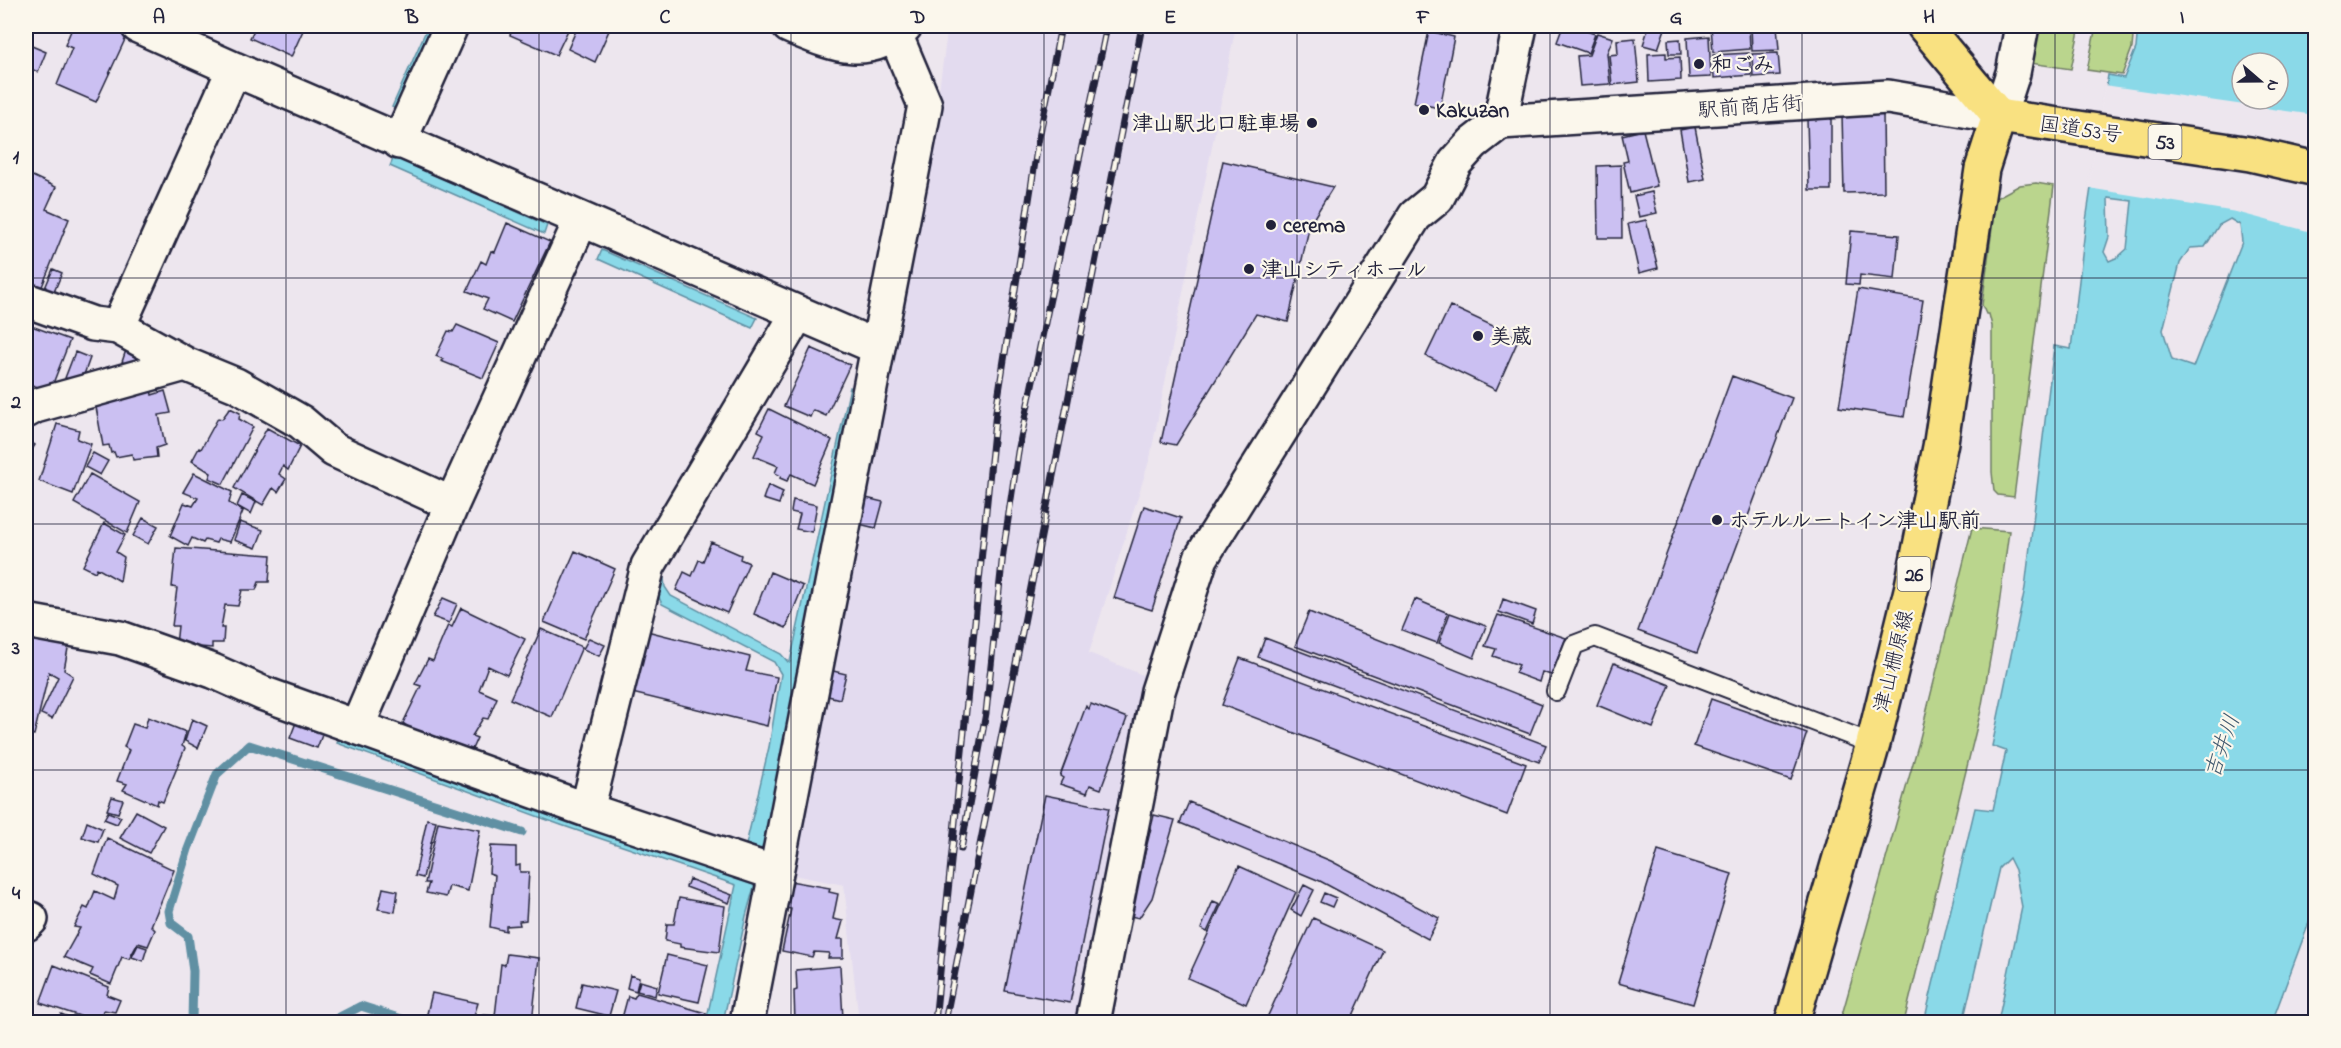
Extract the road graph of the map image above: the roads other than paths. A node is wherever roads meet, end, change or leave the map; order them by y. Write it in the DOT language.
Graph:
graph roads {
  1 [pos="138,26"];
  2 [pos="451,26"];
  3 [pos="789,26"];
  4 [pos="1520,26"];
  5 [pos="1924,26"];
  6 [pos="2022,26"];
  7 [pos="900,30"];
  8 [pos="234,69"];
  9 [pos="2006,118"];
  10 [pos="1500,122"];
  11 [pos="399,142"];
  12 [pos="2316,169"];
  13 [pos="581,220"];
  14 [pos="26,300"];
  15 [pos="798,313"];
  16 [pos="118,327"];
  17 [pos="877,347"];
  18 [pos="185,364"];
  19 [pos="26,411"];
  20 [pos="452,504"];
  21 [pos="26,621"];
  22 [pos="1556,691"];
  23 [pos="357,727"];
  24 [pos="1873,744"];
  25 [pos="587,810"];
  26 [pos="775,873"];
  27 [pos="747,1023"];
  28 [pos="1093,1023"];
  29 [pos="1792,1023"];
  1 -- 8 [label="street"];
  2 -- 11 [label="street"];
  3 -- 7 [label="street"];
  4 -- 10 [label="street"];
  5 -- 9 [label="main road"];
  6 -- 9 [label="street"];
  7 -- 17 [label="street"];
  8 -- 11 [label="street"];
  8 -- 16 [label="street"];
  9 -- 10 [label="street, 駅前商店街"];
  9 -- 12 [label="main road, 国道53号 / 53"];
  9 -- 24 [label="main road, 津山柵原線 / 26"];
  10 -- 28 [label="street"];
  11 -- 13 [label="street"];
  13 -- 15 [label="street"];
  13 -- 20 [label="street"];
  14 -- 16 [label="street"];
  15 -- 17 [label="street"];
  15 -- 25 [label="street"];
  16 -- 18 [label="street"];
  17 -- 26 [label="street"];
  18 -- 19 [label="street"];
  18 -- 20 [label="street"];
  20 -- 23 [label="street"];
  21 -- 23 [label="street"];
  22 -- 24 [label="lane"];
  23 -- 25 [label="street"];
  24 -- 29 [label="main road, 津山柵原線 / 26"];
  25 -- 26 [label="street"];
  26 -- 27 [label="street"];
}
